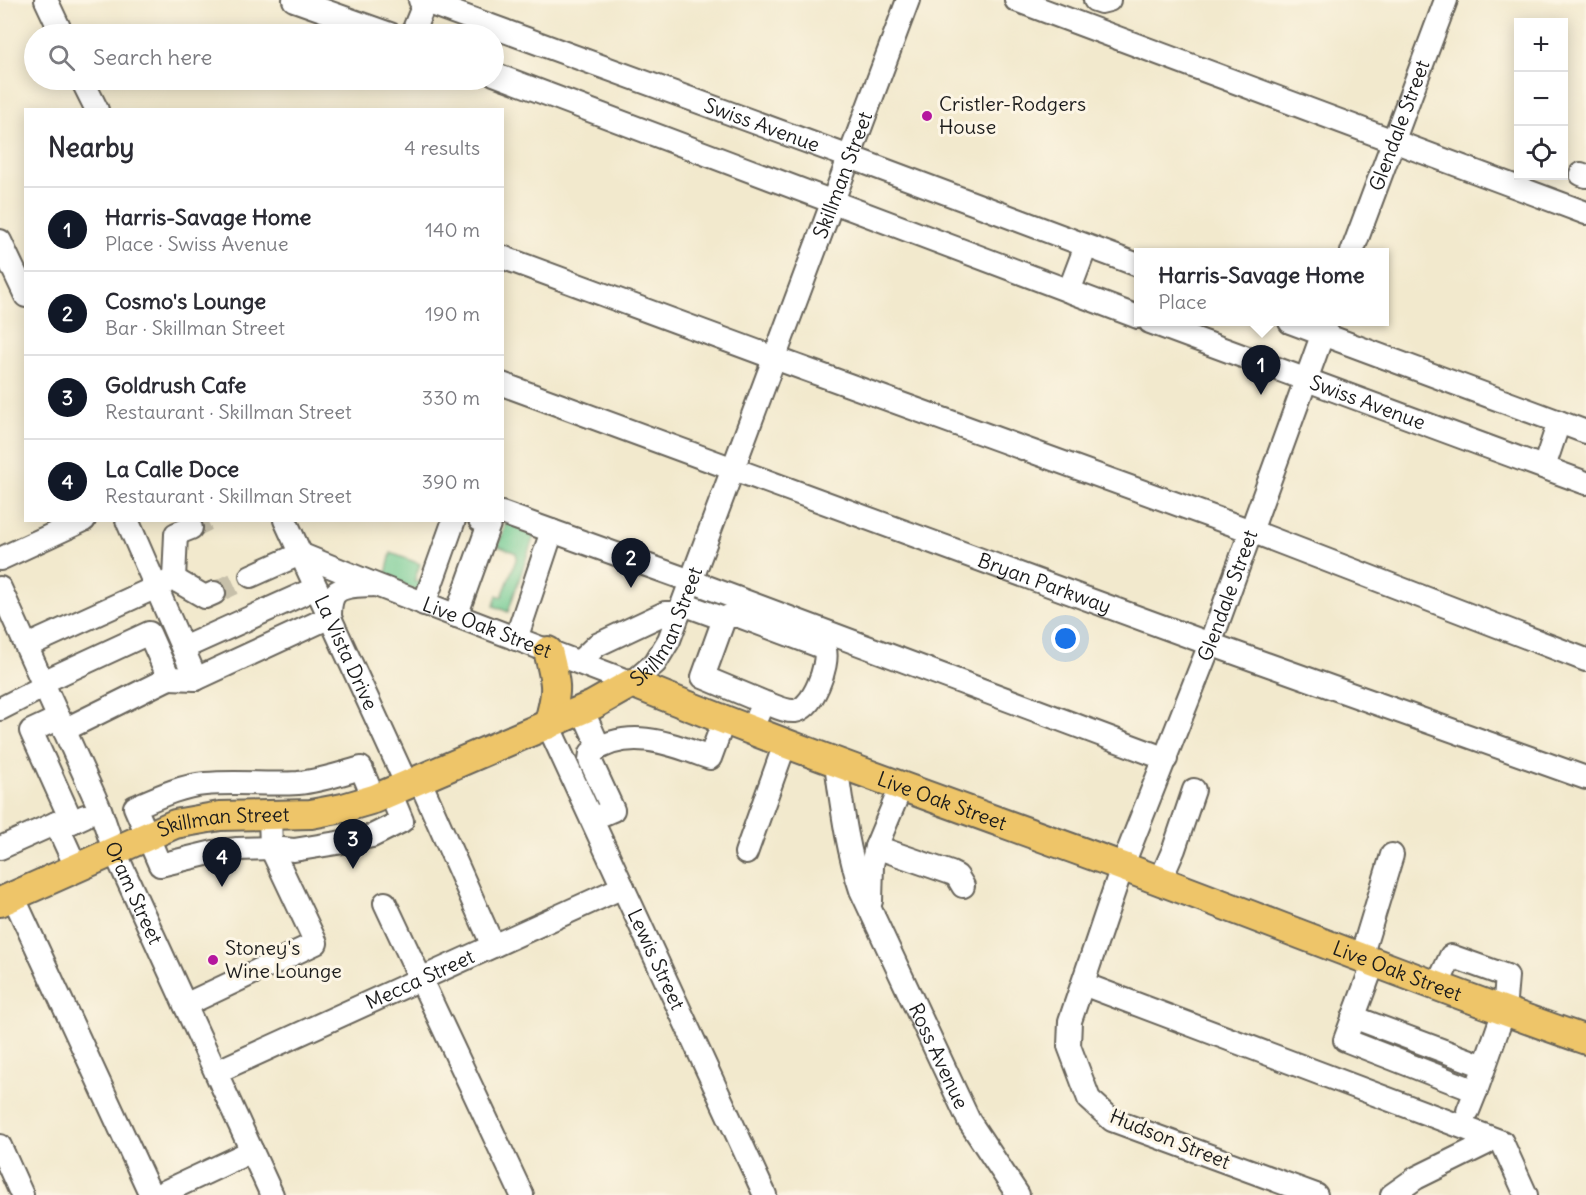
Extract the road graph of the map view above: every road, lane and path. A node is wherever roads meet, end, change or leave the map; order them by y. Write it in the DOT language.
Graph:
graph roads {
  1 [pos="46,0"];
  2 [pos="294,0"];
  3 [pos="908,0"];
  4 [pos="1016,0"];
  5 [pos="1095,0"];
  6 [pos="1109,0"];
  7 [pos="1446,0"];
  8 [pos="423,1"];
  9 [pos="57,24"];
  10 [pos="362,24"];
  11 [pos="415,24"];
  12 [pos="486,24"];
  13 [pos="504,31"];
  14 [pos="504,78"];
  15 [pos="87,90"];
  16 [pos="96,108"];
  17 [pos="1393,141"];
  18 [pos="851,157"];
  19 [pos="834,204"];
  20 [pos="1586,213"];
  21 [pos="0,241"];
  22 [pos="1086,246"];
  23 [pos="1353,248"];
  24 [pos="504,258"];
  25 [pos="1134,264"];
  26 [pos="12,266"];
  27 [pos="1069,291"];
  28 [pos="24,292"];
  29 [pos="1134,315"];
  30 [pos="1163,326"];
  31 [pos="1325,328"];
  32 [pos="775,358"];
  33 [pos="1306,380"];
  34 [pos="504,385"];
  35 [pos="1559,422"];
  36 [pos="1586,432"];
  37 [pos="1544,467"];
  38 [pos="733,469"];
  39 [pos="1586,483"];
  40 [pos="504,514"];
  41 [pos="80,522"];
  42 [pos="128,522"];
  43 [pos="286,522"];
  44 [pos="453,522"];
  45 [pos="484,522"];
  46 [pos="191,528"];
  47 [pos="552,531"];
  48 [pos="1251,531"];
  49 [pos="300,554"];
  50 [pos="0,559"];
  51 [pos="252,576"];
  52 [pos="691,581"];
  53 [pos="165,583"];
  54 [pos="376,585"];
  55 [pos="0,588"];
  56 [pos="316,588"];
  57 [pos="214,593"];
  58 [pos="424,604"];
  59 [pos="681,608"];
  60 [pos="456,616"];
  61 [pos="330,617"];
  62 [pos="724,620"];
  63 [pos="516,639"];
  64 [pos="1210,644"];
  65 [pos="27,646"];
  66 [pos="183,648"];
  67 [pos="548,651"];
  68 [pos="1586,660"];
  69 [pos="579,662"];
  70 [pos="703,677"];
  71 [pos="169,678"];
  72 [pos="196,679"];
  73 [pos="632,683"];
  74 [pos="44,684"];
  75 [pos="763,702"];
  76 [pos="692,707"];
  77 [pos="0,709"];
  78 [pos="582,709"];
  79 [pos="724,720"];
  80 [pos="62,724"];
  81 [pos="548,724"];
  82 [pos="751,731"];
  83 [pos="785,744"];
  84 [pos="594,754"];
  85 [pos="1166,759"];
  86 [pos="836,764"];
  87 [pos="569,770"];
  88 [pos="1586,778"];
  89 [pos="901,787"];
  90 [pos="397,789"];
  91 [pos="1194,790"];
  92 [pos="100,809"];
  93 [pos="270,816"];
  94 [pos="592,819"];
  95 [pos="64,823"];
  96 [pos="147,835"];
  97 [pos="876,847"];
  98 [pos="0,848"];
  99 [pos="271,848"];
  100 [pos="114,850"];
  101 [pos="746,853"];
  102 [pos="1392,855"];
  103 [pos="76,867"];
  104 [pos="1122,867"];
  105 [pos="1160,881"];
  106 [pos="963,886"];
  107 [pos="623,887"];
  108 [pos="7,899"];
  109 [pos="385,903"];
  110 [pos="871,912"];
  111 [pos="493,946"];
  112 [pos="1367,960"];
  113 [pos="420,980"];
  114 [pos="1083,984"];
  115 [pos="185,1005"];
  116 [pos="1504,1011"];
  117 [pos="1353,1017"];
  118 [pos="1345,1040"];
  119 [pos="1586,1040"];
  120 [pos="1335,1065"];
  121 [pos="1484,1066"];
  122 [pos="216,1072"];
  123 [pos="1485,1144"];
  124 [pos="0,1146"];
  125 [pos="252,1151"];
  126 [pos="22,1195"];
  127 [pos="151,1195"];
  128 [pos="158,1195"];
  129 [pos="272,1195"];
  130 [pos="522,1195"];
  131 [pos="765,1195"];
  132 [pos="1018,1195"];
  133 [pos="1316,1195"];
  134 [pos="1392,1195"];
  135 [pos="1526,1195"];
  1 -- 9 [label="street"];
  2 -- 10 [label="street"];
  3 -- 18 [label="street, Skillman Street"];
  4 -- 17 [label="street"];
  5 -- 6 [label="street"];
  7 -- 17 [label="street, Glendale Street"];
  8 -- 11 [label="street"];
  8 -- 12 [label="street, Swiss Avenue"];
  13 -- 18 [label="street, Swiss Avenue"];
  14 -- 19 [label="street"];
  15 -- 16 [label="street"];
  17 -- 20 [label="street"];
  17 -- 23 [label="street, Glendale Street"];
  18 -- 19 [label="street, Skillman Street"];
  18 -- 22 [label="street, Swiss Avenue"];
  19 -- 27 [label="street"];
  19 -- 32 [label="street, Skillman Street"];
  21 -- 26 [label="street"];
  22 -- 25 [label="street, Swiss Avenue"];
  22 -- 27 [label="street"];
  24 -- 32 [label="street"];
  26 -- 28 [label="street"];
  27 -- 29 [label="street"];
  30 -- 33 [label="street, Swiss Avenue"];
  31 -- 33 [label="street, Glendale Street"];
  31 -- 35 [label="street"];
  32 -- 38 [label="street, Skillman Street"];
  32 -- 48 [label="street"];
  33 -- 37 [label="street, Swiss Avenue"];
  33 -- 48 [label="street, Glendale Street"];
  34 -- 38 [label="street, Bryan Parkway"];
  35 -- 36 [label="street"];
  35 -- 37 [label="street"];
  37 -- 39 [label="street, Swiss Avenue"];
  38 -- 52 [label="street, Skillman Street"];
  38 -- 64 [label="street, Bryan Parkway"];
  40 -- 47 [label="street"];
  41 -- 50 [label="street"];
  42 -- 53 [label="street"];
  43 -- 49 [label="street, La Vista Drive"];
  44 -- 58 [label="street"];
  45 -- 60 [label="street"];
  46 -- 53 [label="street"];
  47 -- 52 [label="street"];
  47 -- 63 [label="street"];
  48 -- 64 [label="street, Glendale Street"];
  48 -- 68 [label="street"];
  49 -- 51 [label="street"];
  49 -- 54 [label="street, Live Oak Street"];
  49 -- 56 [label="street, La Vista Drive"];
  52 -- 59 [label="street, Skillman Street"];
  52 -- 85 [label="street"];
  53 -- 57 [label="street"];
  53 -- 65 [label="street"];
  53 -- 66 [label="street"];
  54 -- 58 [label="street, Live Oak Street"];
  54 -- 61 [label="street"];
  55 -- 65 [label="street, Oram Street"];
  56 -- 61 [label="street, La Vista Drive"];
  56 -- 66 [label="street"];
  58 -- 60 [label="street, Live Oak Street"];
  59 -- 62 [label="street"];
  59 -- 69 [label="street"];
  59 -- 73 [label="street, Skillman Street"];
  60 -- 63 [label="street, Live Oak Street"];
  61 -- 72 [label="street"];
  61 -- 90 [label="street, La Vista Drive"];
  62 -- 70 [label="street"];
  62 -- 75 [label="street"];
  63 -- 67 [label="street, Live Oak Street"];
  64 -- 85 [label="street, Glendale Street"];
  64 -- 88 [label="street, Bryan Parkway"];
  65 -- 74 [label="street, Oram Street"];
  66 -- 72 [label="street"];
  67 -- 69 [label="street, Live Oak Street"];
  67 -- 81 [label="main road"];
  69 -- 73 [label="street, Live Oak Street"];
  70 -- 75 [label="street"];
  70 -- 76 [label="street"];
  71 -- 72 [label="street"];
  71 -- 74 [label="street"];
  71 -- 80 [label="street"];
  73 -- 76 [label="main road, Live Oak Street"];
  73 -- 78 [label="main road, Skillman Street"];
  74 -- 77 [label="street"];
  74 -- 80 [label="street, Oram Street"];
  75 -- 82 [label="street"];
  76 -- 79 [label="main road, Live Oak Street"];
  78 -- 81 [label="main road, Skillman Street"];
  78 -- 84 [label="street"];
  79 -- 82 [label="main road, Live Oak Street"];
  79 -- 84 [label="street"];
  80 -- 92 [label="street, Oram Street"];
  80 -- 95 [label="street"];
  81 -- 87 [label="street, Lewis Street"];
  81 -- 90 [label="main road, Skillman Street"];
  82 -- 83 [label="main road, Live Oak Street"];
  83 -- 86 [label="main road, Live Oak Street"];
  83 -- 101 [label="street"];
  84 -- 87 [label="street"];
  84 -- 94 [label="street"];
  85 -- 104 [label="street, Glendale Street"];
  86 -- 89 [label="main road, Live Oak Street"];
  86 -- 110 [label="street, Ross Avenue"];
  87 -- 94 [label="street, Lewis Street"];
  89 -- 97 [label="street, Ross Avenue"];
  89 -- 104 [label="main road, Live Oak Street"];
  90 -- 93 [label="main road, Skillman Street"];
  90 -- 96 [label="street"];
  90 -- 99 [label="street"];
  90 -- 111 [label="street, La Vista Drive"];
  91 -- 105 [label="street"];
  92 -- 95 [label="street"];
  92 -- 100 [label="street, Oram Street"];
  93 -- 96 [label="main road, Skillman Street"];
  93 -- 99 [label="street"];
  94 -- 107 [label="street, Lewis Street"];
  95 -- 98 [label="street"];
  95 -- 103 [label="street"];
  96 -- 99 [label="street"];
  96 -- 100 [label="main road, Skillman Street"];
  97 -- 106 [label="street"];
  97 -- 110 [label="street, Ross Avenue"];
  99 -- 115 [label="street"];
  100 -- 103 [label="main road, Skillman Street"];
  100 -- 115 [label="street, Oram Street"];
  102 -- 112 [label="street"];
  103 -- 108 [label="main road, Skillman Street"];
  104 -- 105 [label="main road, Live Oak Street"];
  104 -- 114 [label="street, Hudson Street"];
  105 -- 112 [label="main road, Live Oak Street"];
  107 -- 111 [label="street, Mecca Street"];
  107 -- 131 [label="street, Lewis Street"];
  108 -- 127 [label="street"];
  109 -- 113 [label="street"];
  110 -- 132 [label="street, Ross Avenue"];
  111 -- 113 [label="street, Mecca Street"];
  112 -- 116 [label="main road, Live Oak Street"];
  112 -- 117 [label="street"];
  113 -- 122 [label="street, Mecca Street"];
  113 -- 130 [label="street"];
  114 -- 133 [label="street, Hudson Street"];
  114 -- 135 [label="street"];
  115 -- 122 [label="street, Oram Street"];
  116 -- 119 [label="main road, Live Oak Street"];
  116 -- 121 [label="street"];
  117 -- 118 [label="street"];
  117 -- 121 [label="street"];
  118 -- 120 [label="street"];
  118 -- 121 [label="street"];
  122 -- 125 [label="street, Oram Street"];
  123 -- 134 [label="street"];
  124 -- 126 [label="street"];
  125 -- 128 [label="street"];
  125 -- 129 [label="street, Oram Street"];
}
